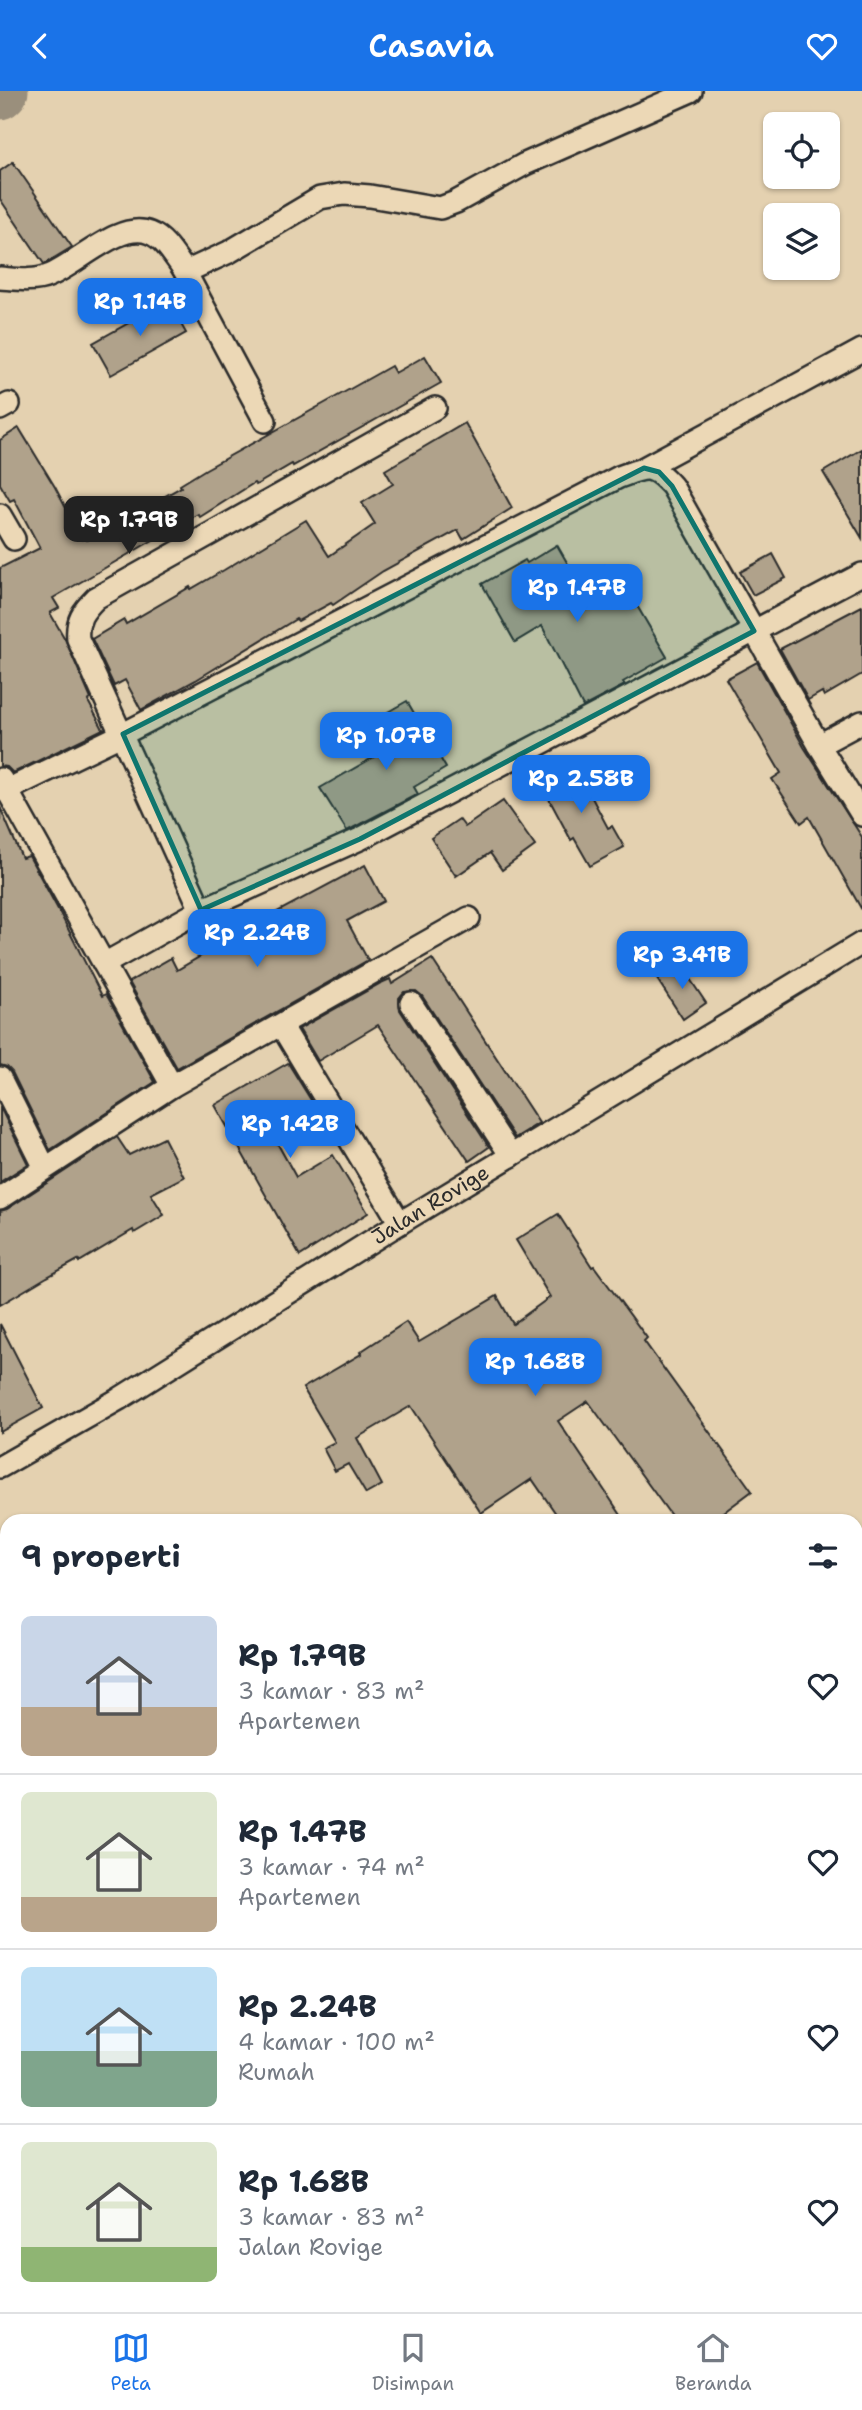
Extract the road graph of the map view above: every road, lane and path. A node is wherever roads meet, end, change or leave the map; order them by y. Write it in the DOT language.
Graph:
graph roads {
  1 [pos="691,91"];
  2 [pos="183,268"];
  3 [pos="0,278"];
  4 [pos="862,350"];
  5 [pos="435,408"];
  6 [pos="265,421"];
  7 [pos="644,468"];
  8 [pos="0,515"];
  9 [pos="14,540"];
  10 [pos="862,574"];
  11 [pos="754,631"];
  12 [pos="862,722"];
  13 [pos="123,734"];
  14 [pos="819,745"];
  15 [pos="3,784"];
  16 [pos="862,815"];
  17 [pos="201,909"];
  18 [pos="469,918"];
  19 [pos="862,943"];
  20 [pos="104,964"];
  21 [pos="411,1003"];
  22 [pos="281,1025"];
  23 [pos="0,1078"];
  24 [pos="172,1086"];
  25 [pos="511,1156"];
  26 [pos="45,1168"];
  27 [pos="0,1198"];
  28 [pos="400,1223"];
  29 [pos="0,1468"];
  1 -- 2 [label="street"];
  2 -- 3 [label="street"];
  2 -- 6 [label="street"];
  4 -- 7 [label="street"];
  5 -- 13 [label="street"];
  7 -- 11 [label="street"];
  7 -- 13 [label="street"];
  8 -- 9 [label="street"];
  10 -- 11 [label="street"];
  11 -- 14 [label="street"];
  11 -- 17 [label="street"];
  12 -- 14 [label="street"];
  13 -- 15 [label="street"];
  13 -- 17 [label="street"];
  14 -- 16 [label="street"];
  15 -- 20 [label="street"];
  17 -- 20 [label="street"];
  18 -- 22 [label="street"];
  19 -- 25 [label="street, Jalan Rovige"];
  20 -- 24 [label="street"];
  21 -- 25 [label="street"];
  22 -- 24 [label="street"];
  22 -- 28 [label="street"];
  23 -- 26 [label="street"];
  24 -- 26 [label="street"];
  25 -- 28 [label="street, Jalan Rovige"];
  26 -- 27 [label="street"];
  28 -- 29 [label="street, Jalan Rovige"];
}
